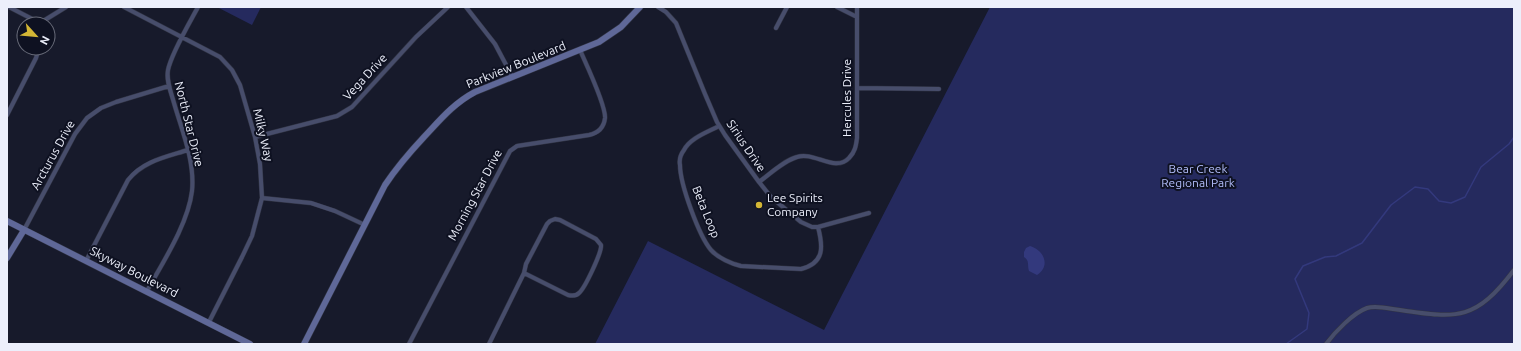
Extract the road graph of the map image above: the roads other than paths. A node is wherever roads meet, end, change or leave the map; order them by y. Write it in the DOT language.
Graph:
graph roads {
  1 [pos="9,7"];
  2 [pos="66,7"];
  3 [pos="124,7"];
  4 [pos="198,7"];
  5 [pos="448,7"];
  6 [pos="466,7"];
  7 [pos="640,7"];
  8 [pos="658,7"];
  9 [pos="787,7"];
  10 [pos="837,7"];
  11 [pos="857,7"];
  12 [pos="26,16"];
  13 [pos="51,16"];
  14 [pos="857,17"];
  15 [pos="776,28"];
  16 [pos="183,37"];
  17 [pos="580,50"];
  18 [pos="37,56"];
  19 [pos="512,76"];
  20 [pos="169,86"];
  21 [pos="857,88"];
  22 [pos="939,89"];
  23 [pos="7,115"];
  24 [pos="719,126"];
  25 [pos="255,137"];
  26 [pos="188,150"];
  27 [pos="759,182"];
  28 [pos="262,198"];
  29 [pos="870,213"];
  30 [pos="7,221"];
  31 [pos="365,224"];
  32 [pos="818,227"];
  33 [pos="24,230"];
  34 [pos="7,258"];
  35 [pos="86,260"];
  36 [pos="1514,270"];
  37 [pos="524,273"];
  38 [pos="147,291"];
  39 [pos="208,322"];
  40 [pos="250,344"];
  41 [pos="304,344"];
  42 [pos="409,344"];
  43 [pos="489,344"];
  44 [pos="1326,344"];
  1 -- 12 [label="street"];
  2 -- 13 [label="street"];
  3 -- 16 [label="street, Milky Way"];
  4 -- 16 [label="street, North Star Drive"];
  5 -- 25 [label="street, Vega Drive"];
  6 -- 19 [label="street"];
  7 -- 17 [label="street, Parkview Boulevard"];
  8 -- 24 [label="street, Sirius Drive"];
  9 -- 15 [label="street"];
  10 -- 14 [label="street"];
  11 -- 14 [label="street, Hercules Drive"];
  14 -- 21 [label="street, Hercules Drive"];
  16 -- 20 [label="street, North Star Drive"];
  16 -- 25 [label="street, Milky Way"];
  17 -- 19 [label="street, Parkview Boulevard"];
  17 -- 42 [label="street, Morning Star Drive"];
  18 -- 23 [label="street"];
  19 -- 31 [label="street, Parkview Boulevard"];
  20 -- 26 [label="street, North Star Drive"];
  20 -- 33 [label="street, Arcturus Drive"];
  21 -- 22 [label="street"];
  21 -- 27 [label="street, Hercules Drive"];
  24 -- 27 [label="street, Sirius Drive"];
  24 -- 32 [label="street, Beta Loop"];
  25 -- 28 [label="street, Milky Way"];
  26 -- 35 [label="street"];
  26 -- 38 [label="street, North Star Drive"];
  27 -- 32 [label="street, Sirius Drive"];
  28 -- 31 [label="street"];
  28 -- 39 [label="street, Milky Way"];
  29 -- 32 [label="street"];
  30 -- 33 [label="street, Skyway Boulevard"];
  31 -- 41 [label="street, Parkview Boulevard"];
  33 -- 34 [label="street, Arcturus Drive"];
  33 -- 35 [label="street, Skyway Boulevard"];
  35 -- 38 [label="street, Skyway Boulevard"];
  36 -- 44 [label="street"];
  37 -- 37 [label="street"];
  37 -- 43 [label="street"];
  38 -- 39 [label="street, Skyway Boulevard"];
  39 -- 40 [label="street, Skyway Boulevard"];
}
